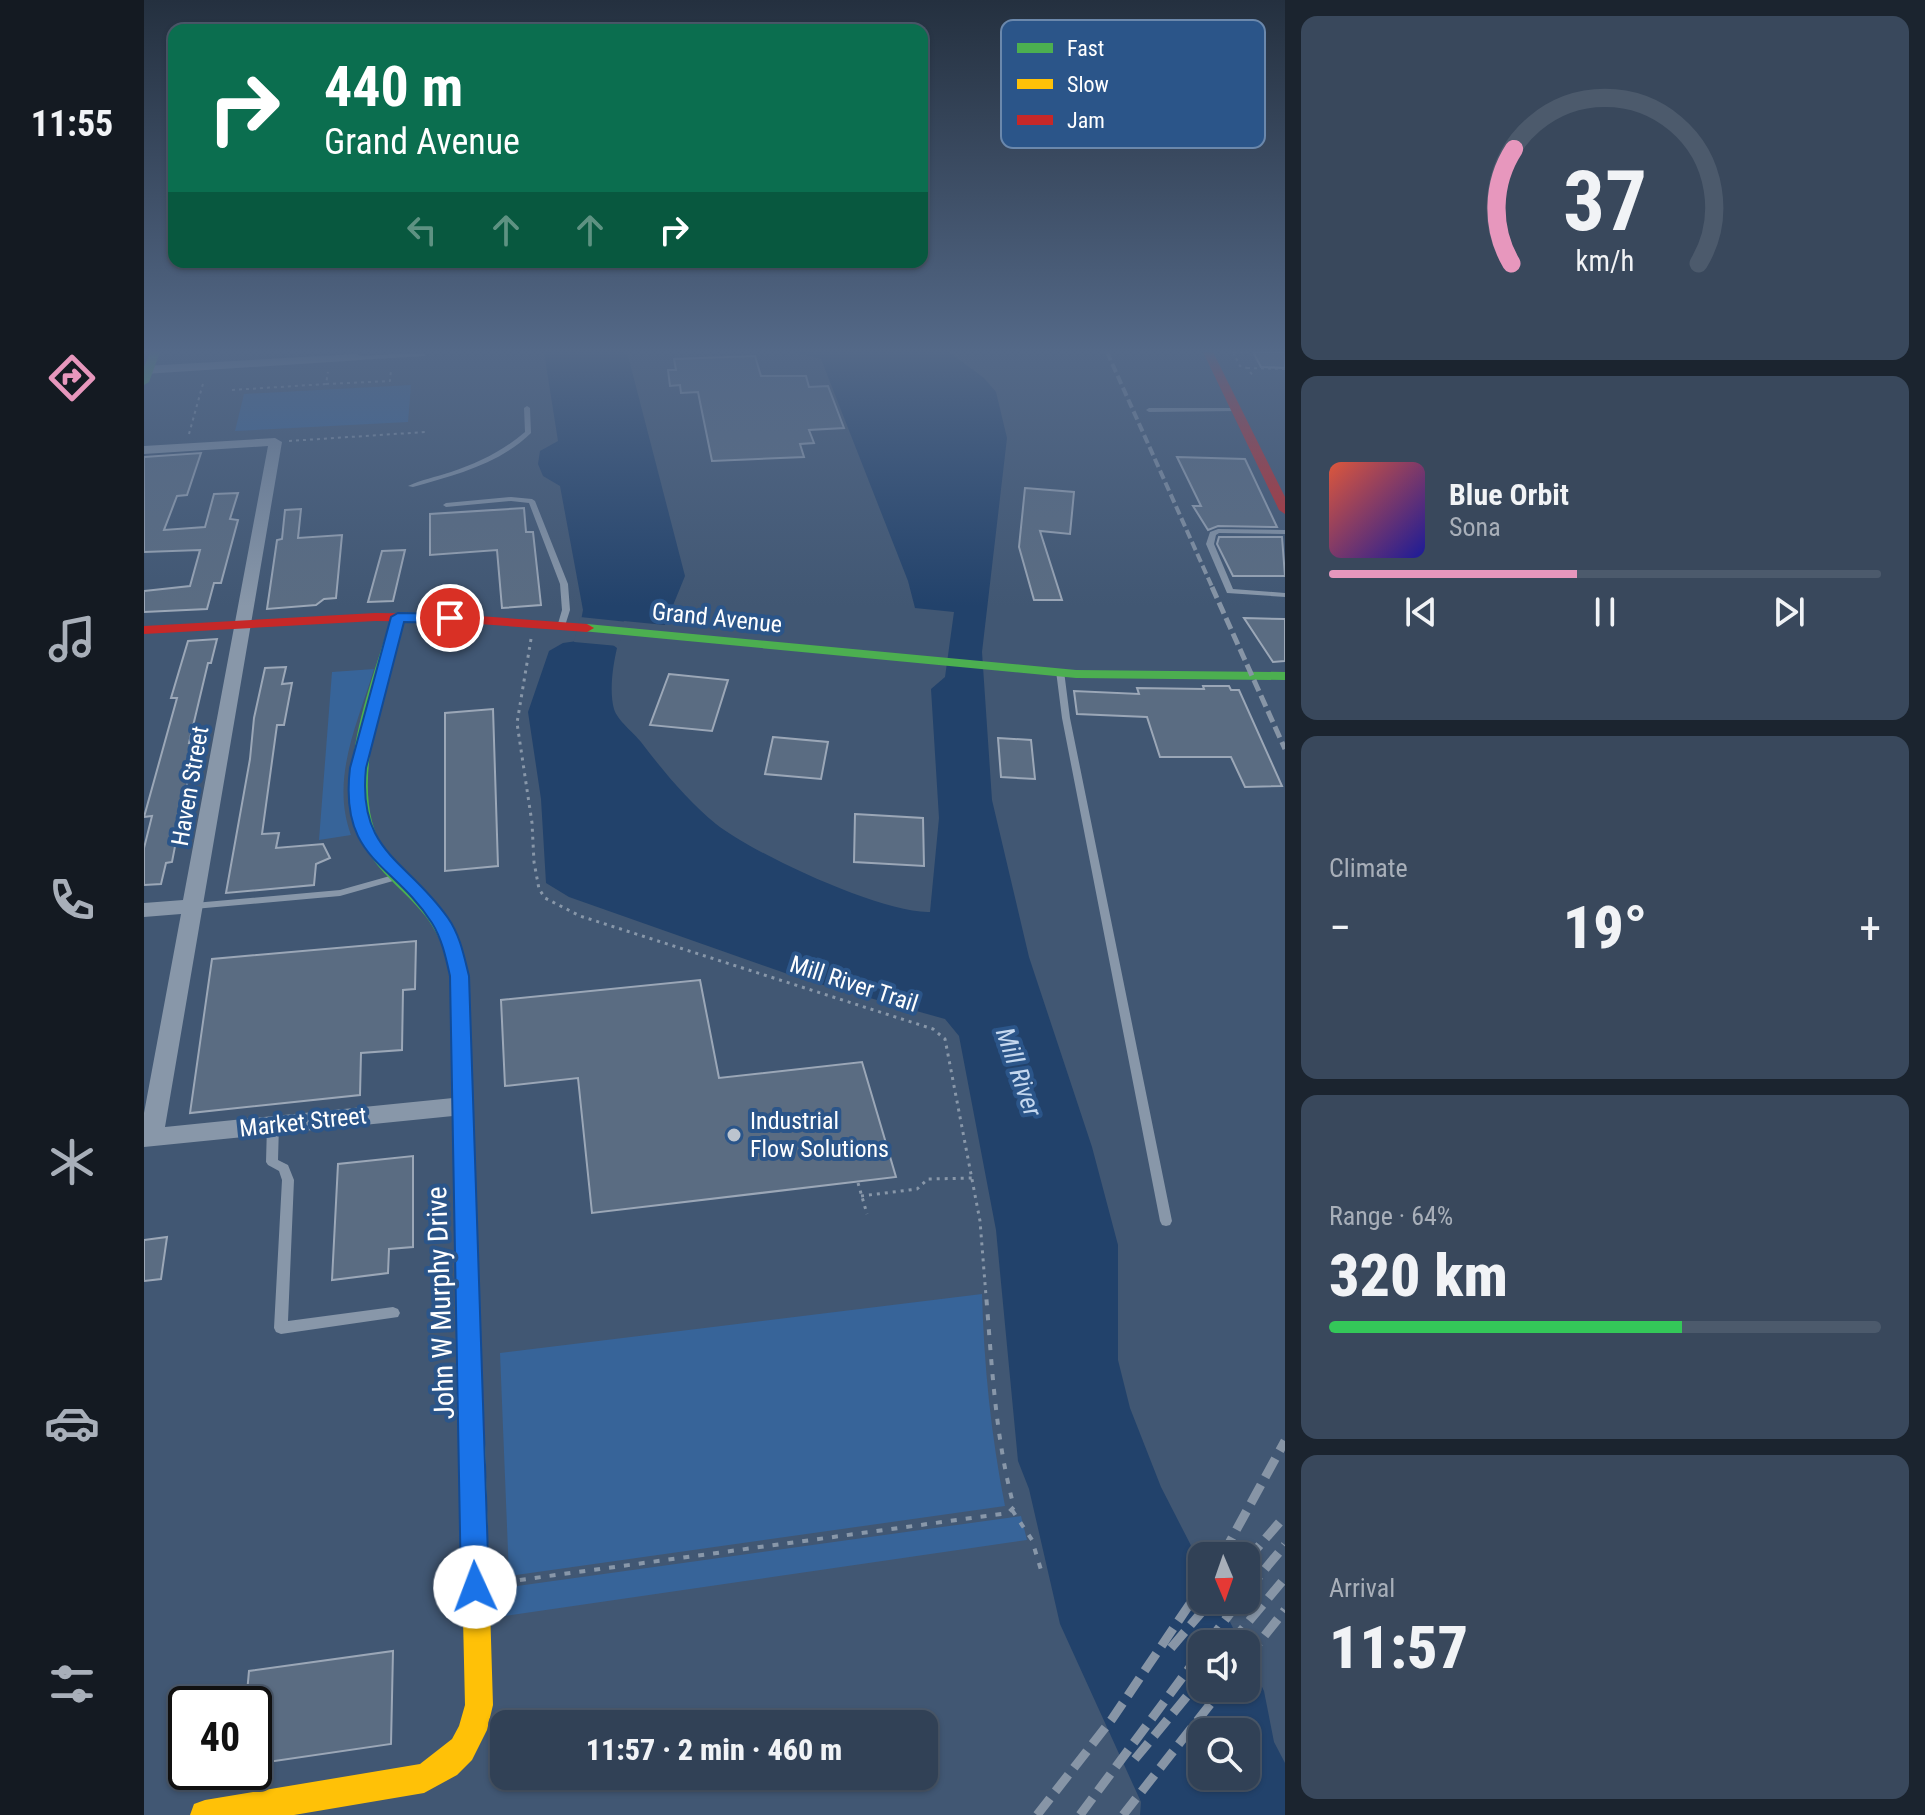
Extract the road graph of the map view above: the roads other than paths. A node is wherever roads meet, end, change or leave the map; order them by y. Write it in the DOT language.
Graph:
graph roads {
  1 [pos="524,437"];
  2 [pos="1249,437"];
  3 [pos="144,450"];
  4 [pos="411,486"];
  5 [pos="446,505"];
  6 [pos="1285,510"];
  7 [pos="1285,532"];
  8 [pos="1285,595"];
  9 [pos="398,617"];
  10 [pos="243,624"];
  11 [pos="569,628"];
  12 [pos="144,630"];
  13 [pos="1060,671"];
  14 [pos="1285,676"];
  15 [pos="398,877"];
  16 [pos="194,906"];
  17 [pos="144,910"];
  18 [pos="463,1106"];
  19 [pos="273,1125"];
  20 [pos="147,1138"];
  21 [pos="1166,1221"];
  22 [pos="393,1313"];
  23 [pos="205,1815"];
  1 -- 4 [label="lane"];
  2 -- 6 [label="main road"];
  3 -- 10 [label="street, Haven Street"];
  5 -- 11 [label="lane"];
  7 -- 8 [label="lane"];
  9 -- 10 [label="main road, Grand Avenue"];
  9 -- 11 [label="main road, Grand Avenue"];
  9 -- 15 [label="main road, John W Murphy Drive"];
  10 -- 12 [label="main road, Grand Avenue"];
  10 -- 16 [label="street, Haven Street"];
  11 -- 13 [label="main road, Grand Avenue"];
  13 -- 14 [label="main road, Grand Avenue"];
  13 -- 21 [label="lane"];
  15 -- 16 [label="lane"];
  15 -- 18 [label="main road, John W Murphy Drive"];
  16 -- 17 [label="street"];
  16 -- 20 [label="street, Haven Street"];
  18 -- 19 [label="street, Market Street"];
  18 -- 23 [label="main road, John W Murphy Drive"];
  19 -- 20 [label="street, Market Street"];
  19 -- 22 [label="lane"];
}
